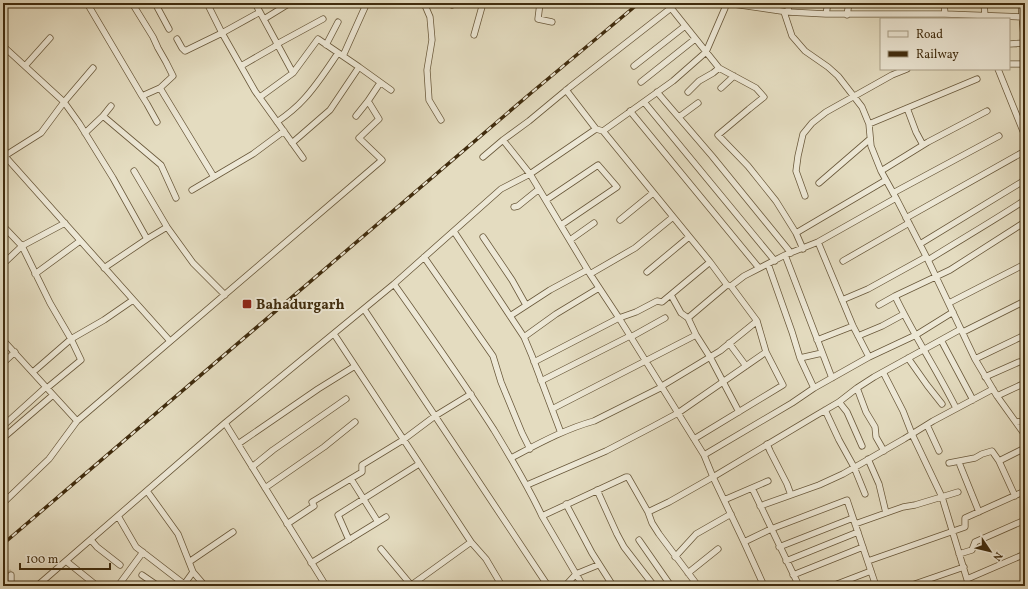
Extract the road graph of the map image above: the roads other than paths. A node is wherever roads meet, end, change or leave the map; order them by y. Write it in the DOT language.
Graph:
graph roads {
  1 [pos="87,3"];
  2 [pos="132,3"];
  3 [pos="155,3"];
  4 [pos="207,3"];
  5 [pos="255,3"];
  6 [pos="290,3"];
  7 [pos="424,3"];
  8 [pos="483,3"];
  9 [pos="540,3"];
  10 [pos="726,3"];
  11 [pos="789,3"];
  12 [pos="828,3"];
  13 [pos="849,3"];
  14 [pos="944,3"];
  15 [pos="984,3"];
  16 [pos="1021,3"];
  17 [pos="671,5"];
  18 [pos="365,7"];
  19 [pos="260,12"];
  20 [pos="786,12"];
  21 [pos="826,14"];
  22 [pos="946,14"];
  23 [pos="847,15"];
  24 [pos="985,16"];
  25 [pos="1024,17"];
  26 [pos="264,19"];
  27 [pos="323,19"];
  28 [pos="338,22"];
  29 [pos="552,22"];
  30 [pos="685,26"];
  31 [pos="169,29"];
  32 [pos="222,33"];
  33 [pos="474,35"];
  34 [pos="50,38"];
  35 [pos="177,39"];
  36 [pos="695,39"];
  37 [pos="1024,43"];
  38 [pos="277,44"];
  39 [pos="1010,44"];
  40 [pos="326,45"];
  41 [pos="3,46"];
  42 [pos="1025,50"];
  43 [pos="706,52"];
  44 [pos="341,55"];
  45 [pos="1010,64"];
  46 [pos="1025,64"];
  47 [pos="25,66"];
  48 [pos="241,66"];
  49 [pos="634,66"];
  50 [pos="359,67"];
  51 [pos="93,68"];
  52 [pos="719,68"];
  53 [pos="904,70"];
  54 [pos="998,70"];
  55 [pos="293,73"];
  56 [pos="734,76"];
  57 [pos="977,79"];
  58 [pos="641,82"];
  59 [pos="380,83"];
  60 [pos="160,88"];
  61 [pos="721,88"];
  62 [pos="391,90"];
  63 [pos="566,90"];
  64 [pos="657,92"];
  65 [pos="688,92"];
  66 [pos="142,96"];
  67 [pos="260,97"];
  68 [pos="853,97"];
  69 [pos="368,101"];
  70 [pos="64,102"];
  71 [pos="644,102"];
  72 [pos="698,104"];
  73 [pos="111,106"];
  74 [pos="908,108"];
  75 [pos="630,111"];
  76 [pos="987,111"];
  77 [pos="103,116"];
  78 [pos="356,116"];
  79 [pos="679,118"];
  80 [pos="441,120"];
  81 [pos="157,122"];
  82 [pos="277,122"];
  83 [pos="869,124"];
  84 [pos="596,129"];
  85 [pos="284,131"];
  86 [pos="603,131"];
  87 [pos="85,133"];
  88 [pos="999,136"];
  89 [pos="1025,136"];
  90 [pos="870,139"];
  91 [pos="503,140"];
  92 [pos="292,143"];
  93 [pos="923,145"];
  94 [pos="1025,151"];
  95 [pos="4,156"];
  96 [pos="483,157"];
  97 [pos="303,158"];
  98 [pos="134,171"];
  99 [pos="881,171"];
  100 [pos="530,174"];
  101 [pos="214,177"];
  102 [pos="886,180"];
  103 [pos="1025,180"];
  104 [pos="819,183"];
  105 [pos="539,189"];
  106 [pos="192,190"];
  107 [pos="653,193"];
  108 [pos="895,195"];
  109 [pos="805,196"];
  110 [pos="176,198"];
  111 [pos="546,200"];
  112 [pos="1025,200"];
  113 [pos="514,207"];
  114 [pos="673,217"];
  115 [pos="620,220"];
  116 [pos="908,220"];
  117 [pos="1025,222"];
  118 [pos="65,223"];
  119 [pos="594,223"];
  120 [pos="561,225"];
  121 [pos="3,226"];
  122 [pos="167,227"];
  123 [pos="455,233"];
  124 [pos="796,233"];
  125 [pos="483,237"];
  126 [pos="689,237"];
  127 [pos="147,239"];
  128 [pos="570,240"];
  129 [pos="80,241"];
  130 [pos="818,242"];
  131 [pos="920,244"];
  132 [pos="22,246"];
  133 [pos="803,249"];
  134 [pos="788,254"];
  135 [pos="424,257"];
  136 [pos="927,259"];
  137 [pos="774,261"];
  138 [pos="843,261"];
  139 [pos="710,262"];
  140 [pos="3,264"];
  141 [pos="768,264"];
  142 [pos="1025,264"];
  143 [pos="104,268"];
  144 [pos="759,268"];
  145 [pos="589,272"];
  146 [pos="647,272"];
  147 [pos="35,274"];
  148 [pos="936,276"];
  149 [pos="394,284"];
  150 [pos="729,286"];
  151 [pos="599,288"];
  152 [pos="224,295"];
  153 [pos="671,295"];
  154 [pos="895,296"];
  155 [pos="133,300"];
  156 [pos="842,300"];
  157 [pos="1025,301"];
  158 [pos="949,303"];
  159 [pos="526,305"];
  160 [pos="878,305"];
  161 [pos="364,309"];
  162 [pos="953,312"];
  163 [pos="904,314"];
  164 [pos="510,316"];
  165 [pos="619,318"];
  166 [pos="665,318"];
  167 [pos="688,318"];
  168 [pos="757,321"];
  169 [pos="853,326"];
  170 [pos="962,331"];
  171 [pos="334,334"];
  172 [pos="696,335"];
  173 [pos="916,335"];
  174 [pos="1025,335"];
  175 [pos="858,336"];
  176 [pos="630,337"];
  177 [pos="524,338"];
  178 [pos="3,340"];
  179 [pos="71,340"];
  180 [pos="818,340"];
  181 [pos="941,340"];
  182 [pos="170,341"];
  183 [pos="729,343"];
  184 [pos="924,349"];
  185 [pos="15,352"];
  186 [pos="766,352"];
  187 [pos="822,353"];
  188 [pos="710,357"];
  189 [pos="869,357"];
  190 [pos="800,358"];
  191 [pos="908,358"];
  192 [pos="975,359"];
  193 [pos="646,361"];
  194 [pos="534,362"];
  195 [pos="1019,362"];
  196 [pos="3,363"];
  197 [pos="355,366"];
  198 [pos="746,366"];
  199 [pos="33,372"];
  200 [pos="883,372"];
  201 [pos="985,377"];
  202 [pos="832,378"];
  203 [pos="541,381"];
  204 [pos="723,381"];
  205 [pos="1025,383"];
  206 [pos="662,386"];
  207 [pos="47,388"];
  208 [pos="814,388"];
  209 [pos="857,388"];
  210 [pos="993,389"];
  211 [pos="471,394"];
  212 [pos="54,395"];
  213 [pos="997,396"];
  214 [pos="346,399"];
  215 [pos="973,400"];
  216 [pos="839,402"];
  217 [pos="942,404"];
  218 [pos="956,408"];
  219 [pos="552,409"];
  220 [pos="825,410"];
  221 [pos="739,412"];
  222 [pos="678,413"];
  223 [pos="435,416"];
  224 [pos="77,421"];
  225 [pos="1025,421"];
  226 [pos="355,422"];
  227 [pos="1016,422"];
  228 [pos="225,423"];
  229 [pos="927,425"];
  230 [pos="3,426"];
  231 [pos="561,433"];
  232 [pos="912,434"];
  233 [pos="1025,435"];
  234 [pos="3,438"];
  235 [pos="694,439"];
  236 [pos="404,440"];
  237 [pos="238,444"];
  238 [pos="767,444"];
  239 [pos="862,446"];
  240 [pos="530,448"];
  241 [pos="1025,448"];
  242 [pos="884,450"];
  243 [pos="939,451"];
  244 [pos="704,455"];
  245 [pos="511,458"];
  246 [pos="868,459"];
  247 [pos="999,461"];
  248 [pos="949,463"];
  249 [pos="419,464"];
  250 [pos="960,465"];
  251 [pos="252,467"];
  252 [pos="854,468"];
  253 [pos="713,477"];
  254 [pos="351,479"];
  255 [pos="768,481"];
  256 [pos="527,485"];
  257 [pos="265,488"];
  258 [pos="752,488"];
  259 [pos="597,490"];
  260 [pos="147,491"];
  261 [pos="1025,491"];
  262 [pos="958,492"];
  263 [pos="865,494"];
  264 [pos="791,495"];
  265 [pos="1015,496"];
  266 [pos="942,497"];
  267 [pos="364,499"];
  268 [pos="724,500"];
  269 [pos="3,503"];
  270 [pos="566,504"];
  271 [pos="760,506"];
  272 [pos="648,512"];
  273 [pos="979,512"];
  274 [pos="886,513"];
  275 [pos="731,514"];
  276 [pos="118,516"];
  277 [pos="386,516"];
  278 [pos="542,516"];
  279 [pos="1025,520"];
  280 [pos="854,521"];
  281 [pos="378,522"];
  282 [pos="287,524"];
  283 [pos="771,529"];
  284 [pos="233,532"];
  285 [pos="858,532"];
  286 [pos="953,532"];
  287 [pos="90,540"];
  288 [pos="349,540"];
  289 [pos="639,540"];
  290 [pos="471,542"];
  291 [pos="744,542"];
  292 [pos="779,547"];
  293 [pos="863,547"];
  294 [pos="381,549"];
  295 [pos="718,549"];
  296 [pos="143,552"];
  297 [pos="960,554"];
  298 [pos="1025,554"];
  299 [pos="675,557"];
  300 [pos="66,561"];
  301 [pos="786,561"];
  302 [pos="868,561"];
  303 [pos="189,562"];
  304 [pos="311,563"];
  305 [pos="598,564"];
  306 [pos="120,565"];
  307 [pos="964,567"];
  308 [pos="871,571"];
  309 [pos="193,572"];
  310 [pos="688,573"];
  311 [pos="576,574"];
  312 [pos="142,575"];
  313 [pos="793,575"];
  314 [pos="11,576"];
  315 [pos="967,579"];
  316 [pos="43,582"];
  317 [pos="843,584"];
  318 [pos="1025,584"];
  319 [pos="183,585"];
  320 [pos="11,586"];
  321 [pos="37,586"];
  322 [pos="48,586"];
  323 [pos="97,586"];
  324 [pos="118,586"];
  325 [pos="158,586"];
  326 [pos="205,586"];
  327 [pos="326,586"];
  328 [pos="410,586"];
  329 [pos="502,586"];
  330 [pos="548,586"];
  331 [pos="564,586"];
  332 [pos="583,586"];
  333 [pos="613,586"];
  334 [pos="654,586"];
  335 [pos="671,586"];
  336 [pos="698,586"];
  337 [pos="764,586"];
  338 [pos="798,586"];
  339 [pos="832,586"];
  340 [pos="876,586"];
  341 [pos="909,586"];
  342 [pos="969,586"];
  343 [pos="1021,586"];
  1 -- 66 [label="street"];
  2 -- 60 [label="street"];
  3 -- 31 [label="street"];
  4 -- 32 [label="street"];
  5 -- 19 [label="street"];
  6 -- 26 [label="street"];
  7 -- 80 [label="street"];
  8 -- 33 [label="street"];
  9 -- 29 [label="street"];
  10 -- 20 [label="street"];
  10 -- 43 [label="street"];
  11 -- 20 [label="street"];
  12 -- 21 [label="street"];
  13 -- 23 [label="street"];
  14 -- 22 [label="street"];
  15 -- 24 [label="street"];
  16 -- 25 [label="street"];
  17 -- 30 [label="street"];
  17 -- 63 [label="street"];
  18 -- 44 [label="street"];
  19 -- 26 [label="street"];
  19 -- 32 [label="street"];
  20 -- 21 [label="street"];
  20 -- 68 [label="street"];
  21 -- 23 [label="street"];
  22 -- 23 [label="street"];
  22 -- 24 [label="street"];
  24 -- 25 [label="street"];
  25 -- 37 [label="street"];
  26 -- 38 [label="street"];
  27 -- 38 [label="street"];
  28 -- 40 [label="street"];
  30 -- 36 [label="street"];
  30 -- 49 [label="street"];
  32 -- 35 [label="street"];
  32 -- 48 [label="street"];
  34 -- 47 [label="street"];
  36 -- 43 [label="street"];
  36 -- 58 [label="street"];
  37 -- 39 [label="street"];
  37 -- 42 [label="street"];
  38 -- 48 [label="street"];
  38 -- 55 [label="street"];
  40 -- 44 [label="street"];
  40 -- 55 [label="street"];
  41 -- 47 [label="street"];
  43 -- 52 [label="street"];
  43 -- 64 [label="street"];
  44 -- 50 [label="street"];
  44 -- 82 [label="street"];
  45 -- 46 [label="street"];
  47 -- 70 [label="street"];
  48 -- 67 [label="street"];
  50 -- 59 [label="street"];
  50 -- 92 [label="street"];
  51 -- 70 [label="street"];
  52 -- 56 [label="street"];
  52 -- 65 [label="street"];
  53 -- 68 [label="street"];
  54 -- 89 [label="street"];
  55 -- 67 [label="street"];
  56 -- 61 [label="street"];
  56 -- 124 [label="street"];
  57 -- 74 [label="street"];
  59 -- 62 [label="street"];
  59 -- 69 [label="street"];
  60 -- 66 [label="street"];
  60 -- 101 [label="street"];
  63 -- 84 [label="street"];
  63 -- 91 [label="street"];
  64 -- 71 [label="street"];
  64 -- 79 [label="street"];
  66 -- 81 [label="street"];
  67 -- 82 [label="street"];
  68 -- 83 [label="street"];
  68 -- 109 [label="street"];
  69 -- 78 [label="street"];
  69 -- 152 [label="street"];
  70 -- 87 [label="street"];
  70 -- 95 [label="street"];
  71 -- 75 [label="street"];
  71 -- 137 [label="street"];
  72 -- 79 [label="street"];
  73 -- 77 [label="street"];
  74 -- 83 [label="street"];
  74 -- 93 [label="street"];
  75 -- 86 [label="street"];
  75 -- 144 [label="street"];
  76 -- 93 [label="street"];
  77 -- 87 [label="street"];
  77 -- 110 [label="street"];
  79 -- 134 [label="street"];
  82 -- 85 [label="street"];
  83 -- 90 [label="street"];
  84 -- 86 [label="street"];
  84 -- 100 [label="street"];
  85 -- 92 [label="street"];
  85 -- 101 [label="street"];
  86 -- 107 [label="street"];
  87 -- 127 [label="street"];
  88 -- 108 [label="street"];
  90 -- 99 [label="street"];
  90 -- 104 [label="street"];
  91 -- 96 [label="street"];
  91 -- 100 [label="street"];
  92 -- 97 [label="street"];
  93 -- 99 [label="street"];
  94 -- 116 [label="street"];
  95 -- 118 [label="street"];
  98 -- 122 [label="street"];
  99 -- 102 [label="street"];
  100 -- 105 [label="street"];
  100 -- 135 [label="street"];
  101 -- 106 [label="street"];
  102 -- 108 [label="street"];
  102 -- 124 [label="street"];
  103 -- 131 [label="street"];
  105 -- 111 [label="street"];
  105 -- 113 [label="street"];
  107 -- 114 [label="street"];
  107 -- 115 [label="street"];
  108 -- 116 [label="street"];
  108 -- 130 [label="street"];
  111 -- 120 [label="street"];
  111 -- 120 [label="street"];
  112 -- 136 [label="street"];
  114 -- 126 [label="street"];
  114 -- 145 [label="street"];
  116 -- 131 [label="street"];
  116 -- 138 [label="street"];
  117 -- 148 [label="street"];
  118 -- 129 [label="street"];
  118 -- 132 [label="street"];
  119 -- 128 [label="street"];
  120 -- 128 [label="street"];
  121 -- 132 [label="street"];
  122 -- 127 [label="street"];
  122 -- 152 [label="street"];
  123 -- 164 [label="street"];
  124 -- 133 [label="street"];
  125 -- 159 [label="street"];
  126 -- 139 [label="street"];
  126 -- 146 [label="street"];
  127 -- 143 [label="street"];
  128 -- 145 [label="street"];
  129 -- 143 [label="street"];
  129 -- 147 [label="street"];
  130 -- 133 [label="street"];
  130 -- 156 [label="street"];
  131 -- 136 [label="street"];
  132 -- 140 [label="street"];
  132 -- 147 [label="street"];
  133 -- 134 [label="street"];
  134 -- 137 [label="street"];
  134 -- 180 [label="street"];
  135 -- 149 [label="street"];
  135 -- 240 [label="street"];
  136 -- 148 [label="street"];
  136 -- 156 [label="street"];
  137 -- 141 [label="street"];
  139 -- 150 [label="street"];
  139 -- 153 [label="street"];
  141 -- 144 [label="street"];
  141 -- 190 [label="street"];
  142 -- 158 [label="street"];
  143 -- 155 [label="street"];
  144 -- 150 [label="street"];
  145 -- 151 [label="street"];
  145 -- 159 [label="street"];
  147 -- 179 [label="street"];
  148 -- 154 [label="street"];
  148 -- 158 [label="street"];
  149 -- 161 [label="street"];
  149 -- 211 [label="street"];
  150 -- 167 [label="street"];
  150 -- 168 [label="street"];
  151 -- 165 [label="street"];
  151 -- 177 [label="street"];
  152 -- 182 [label="street"];
  153 -- 165 [label="street"];
  153 -- 167 [label="street"];
  154 -- 160 [label="street"];
  154 -- 163 [label="street"];
  155 -- 179 [label="street"];
  155 -- 182 [label="street"];
  156 -- 169 [label="street"];
  157 -- 170 [label="street"];
  158 -- 162 [label="street"];
  159 -- 164 [label="street"];
  161 -- 171 [label="street"];
  161 -- 223 [label="street"];
  162 -- 170 [label="street"];
  162 -- 173 [label="street"];
  163 -- 173 [label="street"];
  163 -- 175 [label="street"];
  164 -- 177 [label="street"];
  165 -- 176 [label="street"];
  165 -- 194 [label="street"];
  166 -- 176 [label="street"];
  167 -- 172 [label="street"];
  168 -- 183 [label="street"];
  168 -- 186 [label="street"];
  169 -- 175 [label="street"];
  169 -- 180 [label="street"];
  170 -- 181 [label="street"];
  170 -- 192 [label="street"];
  171 -- 197 [label="street"];
  171 -- 228 [label="street"];
  172 -- 188 [label="street"];
  172 -- 193 [label="street"];
  173 -- 184 [label="street"];
  173 -- 189 [label="street"];
  174 -- 192 [label="street"];
  175 -- 189 [label="street"];
  176 -- 193 [label="street"];
  176 -- 203 [label="street"];
  177 -- 194 [label="street"];
  178 -- 185 [label="street"];
  179 -- 199 [label="street"];
  179 -- 207 [label="street"];
  180 -- 187 [label="street"];
  181 -- 184 [label="street"];
  181 -- 215 [label="street"];
  182 -- 224 [label="street"];
  183 -- 188 [label="street"];
  183 -- 198 [label="street"];
  184 -- 191 [label="street"];
  184 -- 218 [label="street"];
  185 -- 196 [label="street"];
  185 -- 199 [label="street"];
  186 -- 198 [label="street"];
  186 -- 221 [label="street"];
  187 -- 190 [label="street"];
  187 -- 202 [label="street"];
  188 -- 204 [label="street"];
  188 -- 206 [label="street"];
  189 -- 202 [label="street"];
  190 -- 208 [label="street"];
  191 -- 200 [label="street"];
  191 -- 217 [label="street"];
  192 -- 201 [label="street"];
  193 -- 206 [label="street"];
  193 -- 219 [label="street"];
  194 -- 203 [label="street"];
  195 -- 201 [label="street"];
  197 -- 236 [label="street"];
  197 -- 237 [label="street"];
  198 -- 204 [label="street"];
  199 -- 207 [label="street"];
  200 -- 209 [label="street"];
  200 -- 232 [label="street"];
  201 -- 210 [label="street"];
  202 -- 208 [label="street"];
  203 -- 219 [label="street"];
  204 -- 221 [label="street"];
  204 -- 222 [label="street"];
  205 -- 213 [label="street"];
  206 -- 222 [label="street"];
  206 -- 231 [label="street"];
  207 -- 212 [label="street"];
  207 -- 230 [label="street"];
  208 -- 244 [label="street"];
  209 -- 216 [label="street"];
  209 -- 242 [label="street"];
  210 -- 213 [label="street"];
  210 -- 215 [label="street"];
  211 -- 223 [label="street"];
  211 -- 245 [label="street"];
  212 -- 224 [label="street"];
  212 -- 234 [label="street"];
  213 -- 227 [label="street"];
  214 -- 251 [label="street"];
  215 -- 218 [label="street"];
  216 -- 220 [label="street"];
  216 -- 239 [label="street"];
  218 -- 229 [label="street"];
  219 -- 231 [label="street"];
  220 -- 238 [label="street"];
  220 -- 252 [label="street"];
  221 -- 235 [label="street"];
  222 -- 235 [label="street"];
  222 -- 256 [label="street"];
  223 -- 236 [label="street"];
  223 -- 330 [label="street"];
  224 -- 269 [label="street"];
  225 -- 227 [label="street"];
  226 -- 257 [label="street"];
  227 -- 233 [label="street"];
  228 -- 237 [label="street"];
  228 -- 260 [label="street"];
  229 -- 232 [label="street"];
  229 -- 243 [label="street"];
  231 -- 240 [label="street"];
  232 -- 242 [label="street"];
  232 -- 266 [label="street"];
  235 -- 244 [label="street"];
  236 -- 249 [label="street"];
  236 -- 254 [label="street"];
  237 -- 251 [label="street"];
  238 -- 253 [label="street"];
  238 -- 264 [label="street"];
  240 -- 245 [label="street"];
  241 -- 247 [label="street"];
  242 -- 246 [label="street"];
  244 -- 253 [label="street"];
  245 -- 256 [label="street"];
  246 -- 252 [label="street"];
  246 -- 274 [label="street"];
  247 -- 248 [label="street"];
  247 -- 265 [label="street"];
  249 -- 267 [label="street"];
  249 -- 290 [label="street"];
  250 -- 273 [label="street"];
  251 -- 257 [label="street"];
  252 -- 263 [label="street"];
  252 -- 264 [label="street"];
  253 -- 268 [label="street"];
  253 -- 272 [label="street"];
  254 -- 267 [label="street"];
  254 -- 282 [label="street"];
  255 -- 258 [label="street"];
  256 -- 278 [label="street"];
  257 -- 282 [label="street"];
  258 -- 268 [label="street"];
  258 -- 271 [label="street"];
  259 -- 270 [label="street"];
  259 -- 272 [label="street"];
  259 -- 334 [label="street"];
  260 -- 276 [label="street"];
  260 -- 303 [label="street"];
  261 -- 265 [label="street"];
  262 -- 266 [label="street"];
  264 -- 271 [label="street"];
  265 -- 273 [label="street"];
  266 -- 274 [label="street"];
  266 -- 286 [label="street"];
  267 -- 281 [label="street"];
  267 -- 288 [label="street"];
  268 -- 275 [label="street"];
  270 -- 278 [label="street"];
  270 -- 305 [label="street"];
  271 -- 283 [label="street"];
  272 -- 299 [label="street"];
  273 -- 286 [label="street"];
  274 -- 280 [label="street"];
  275 -- 291 [label="street"];
  275 -- 299 [label="street"];
  276 -- 287 [label="street"];
  276 -- 296 [label="street"];
  277 -- 281 [label="street"];
  278 -- 311 [label="street"];
  279 -- 297 [label="street"];
  280 -- 283 [label="street"];
  280 -- 285 [label="street"];
  280 -- 292 [label="street"];
  281 -- 288 [label="street"];
  282 -- 304 [label="street"];
  283 -- 291 [label="street"];
  283 -- 292 [label="street"];
  284 -- 303 [label="street"];
  285 -- 293 [label="street"];
  285 -- 301 [label="street"];
  286 -- 297 [label="street"];
  286 -- 302 [label="street"];
  287 -- 300 [label="street"];
  287 -- 306 [label="street"];
  288 -- 304 [label="street"];
  289 -- 335 [label="street"];
  290 -- 328 [label="street"];
  290 -- 329 [label="street"];
  291 -- 337 [label="street"];
  292 -- 301 [label="street"];
  293 -- 302 [label="street"];
  293 -- 313 [label="street"];
  294 -- 328 [label="street"];
  295 -- 310 [label="street"];
  296 -- 319 [label="street"];
  296 -- 324 [label="street"];
  297 -- 307 [label="street"];
  298 -- 315 [label="street"];
  299 -- 310 [label="street"];
  300 -- 316 [label="street"];
  300 -- 323 [label="street"];
  301 -- 313 [label="street"];
  302 -- 308 [label="street"];
  303 -- 309 [label="street"];
  304 -- 327 [label="street"];
  305 -- 311 [label="street"];
  305 -- 333 [label="street"];
  307 -- 315 [label="street"];
  307 -- 341 [label="street"];
  308 -- 317 [label="street"];
  308 -- 340 [label="street"];
  309 -- 319 [label="street"];
  309 -- 326 [label="street"];
  310 -- 336 [label="street"];
  311 -- 331 [label="street"];
  311 -- 332 [label="street"];
  312 -- 325 [label="street"];
  313 -- 338 [label="street"];
  314 -- 320 [label="street"];
  315 -- 342 [label="street"];
  316 -- 321 [label="street"];
  316 -- 322 [label="street"];
  317 -- 339 [label="street"];
  318 -- 343 [label="street"];
}
